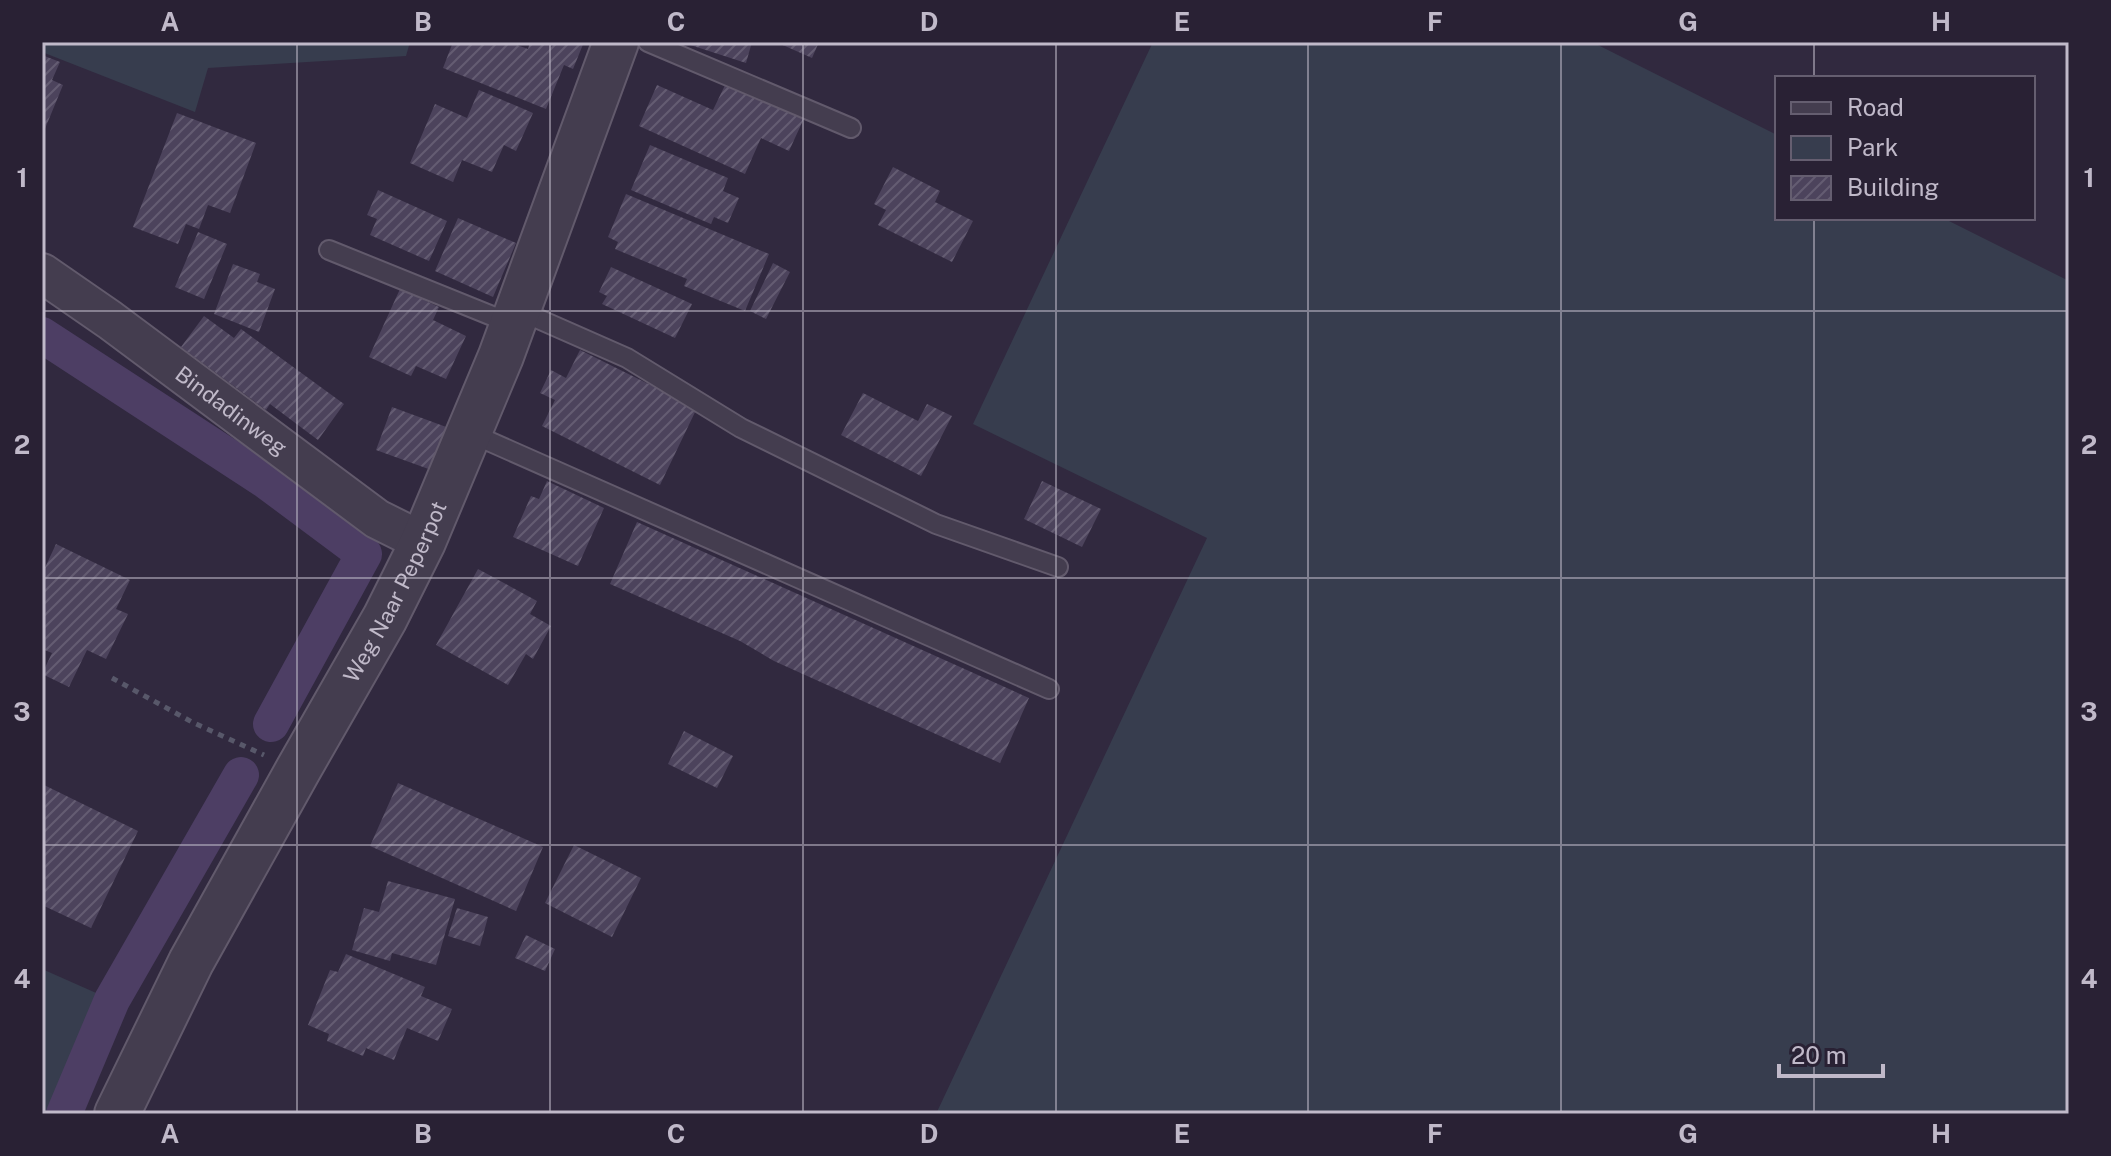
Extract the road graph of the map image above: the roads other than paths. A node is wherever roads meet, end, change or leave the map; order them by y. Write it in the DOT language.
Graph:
graph roads {
  1 [pos="616,42"];
  2 [pos="648,42"];
  3 [pos="851,128"];
  4 [pos="329,250"];
  5 [pos="42,273"];
  6 [pos="515,317"];
  7 [pos="468,432"];
  8 [pos="423,542"];
  9 [pos="1058,567"];
  10 [pos="1049,689"];
  11 [pos="117,1114"];
  1 -- 6 [label="street, Weg Naar Peperpot"];
  2 -- 3 [label="lane"];
  4 -- 6 [label="lane"];
  5 -- 8 [label="street, Bindadinweg"];
  6 -- 7 [label="street, Weg Naar Peperpot"];
  6 -- 9 [label="lane"];
  7 -- 8 [label="street, Weg Naar Peperpot"];
  7 -- 10 [label="lane"];
  8 -- 11 [label="street, Weg Naar Peperpot"];
}
